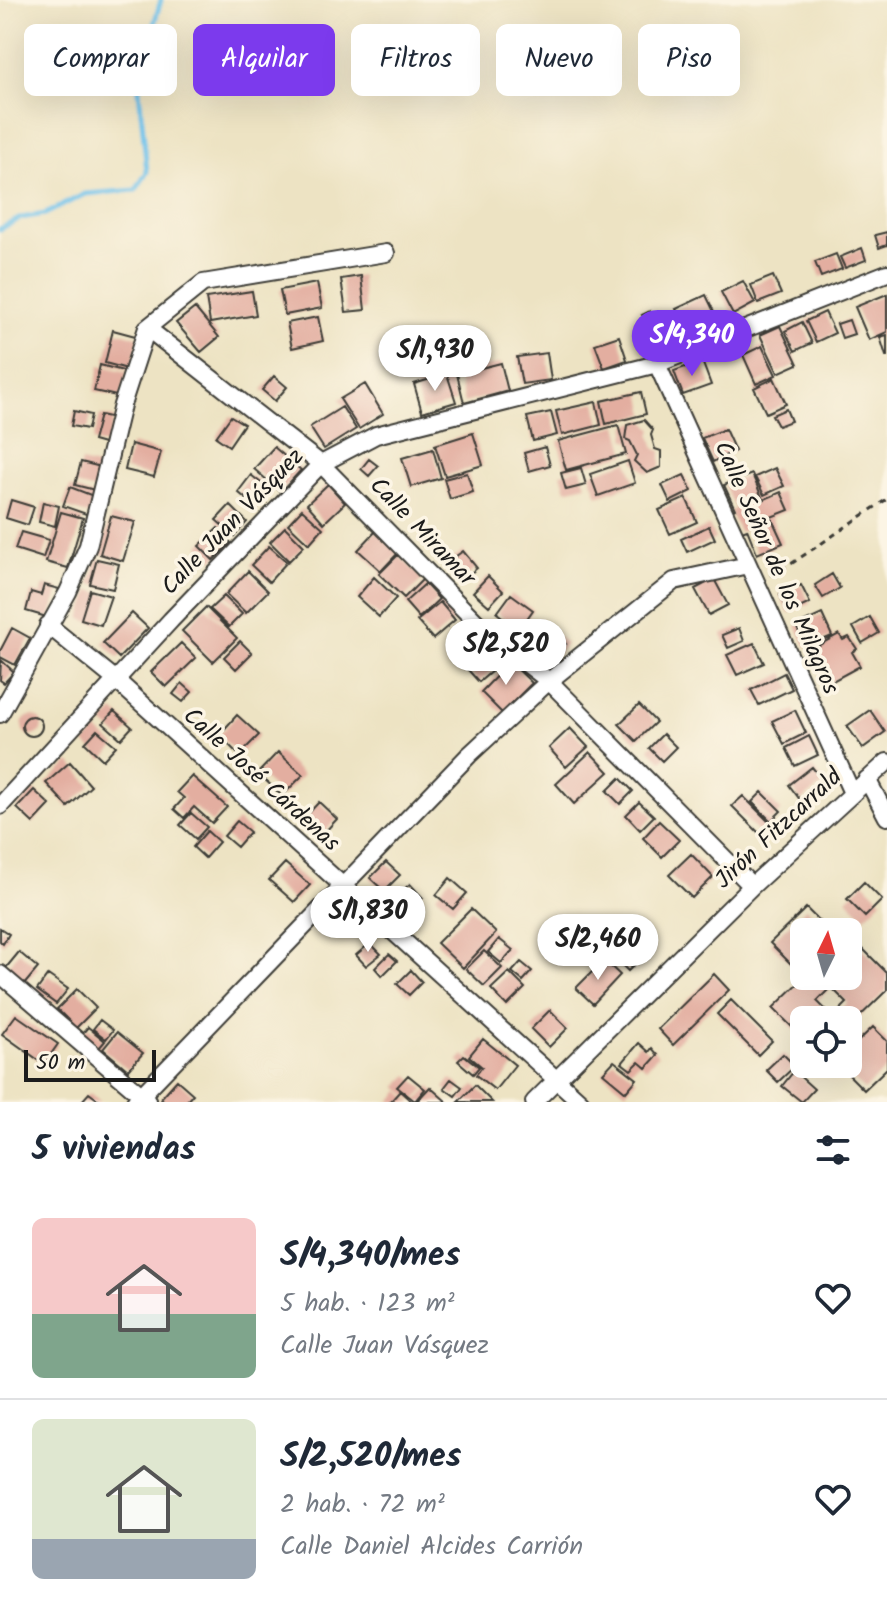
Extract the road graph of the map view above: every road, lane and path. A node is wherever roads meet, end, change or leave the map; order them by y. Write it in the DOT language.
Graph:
graph roads {
  1 [pos="386,253"];
  2 [pos="887,273"];
  3 [pos="147,328"];
  4 [pos="657,364"];
  5 [pos="321,464"];
  6 [pos="887,499"];
  7 [pos="748,565"];
  8 [pos="756,582"];
  9 [pos="48,625"];
  10 [pos="116,680"];
  11 [pos="549,681"];
  12 [pos="0,714"];
  13 [pos="887,762"];
  14 [pos="867,779"];
  15 [pos="852,793"];
  16 [pos="0,806"];
  17 [pos="887,817"];
  18 [pos="342,886"];
  19 [pos="752,886"];
  20 [pos="0,974"];
  21 [pos="555,1080"];
  22 [pos="142,1100"];
  23 [pos="534,1102"];
  24 [pos="581,1102"];
  1 -- 3 [label="street"];
  2 -- 4 [label="street, Calle Juan Vásquez"];
  3 -- 5 [label="street, Calle Miramar"];
  3 -- 9 [label="street"];
  4 -- 5 [label="street, Calle Juan Vásquez"];
  4 -- 7 [label="street, Calle Señor de los Milagros"];
  5 -- 10 [label="street, Calle Juan Vásquez"];
  5 -- 11 [label="street, Calle Miramar"];
  6 -- 8 [label="path"];
  7 -- 8 [label="street, Calle Señor de los Milagros"];
  7 -- 11 [label="street"];
  8 -- 15 [label="street, Calle Señor de los Milagros"];
  9 -- 10 [label="street, Calle José Cárdenas"];
  9 -- 12 [label="street"];
  10 -- 16 [label="street, Calle Juan Vásquez"];
  10 -- 18 [label="street, Calle José Cárdenas"];
  11 -- 18 [label="street"];
  11 -- 19 [label="street, Calle Miramar"];
  13 -- 14 [label="street, Jirón Fitzcarrald"];
  14 -- 15 [label="street, Jirón Fitzcarrald"];
  14 -- 17 [label="street"];
  15 -- 19 [label="street, Jirón Fitzcarrald"];
  18 -- 21 [label="street, Calle José Cárdenas"];
  18 -- 22 [label="street"];
  19 -- 21 [label="street, Jirón Fitzcarrald"];
  20 -- 22 [label="street"];
  21 -- 23 [label="street, Jirón Fitzcarrald"];
  21 -- 24 [label="street, Calle José Cárdenas"];
}
